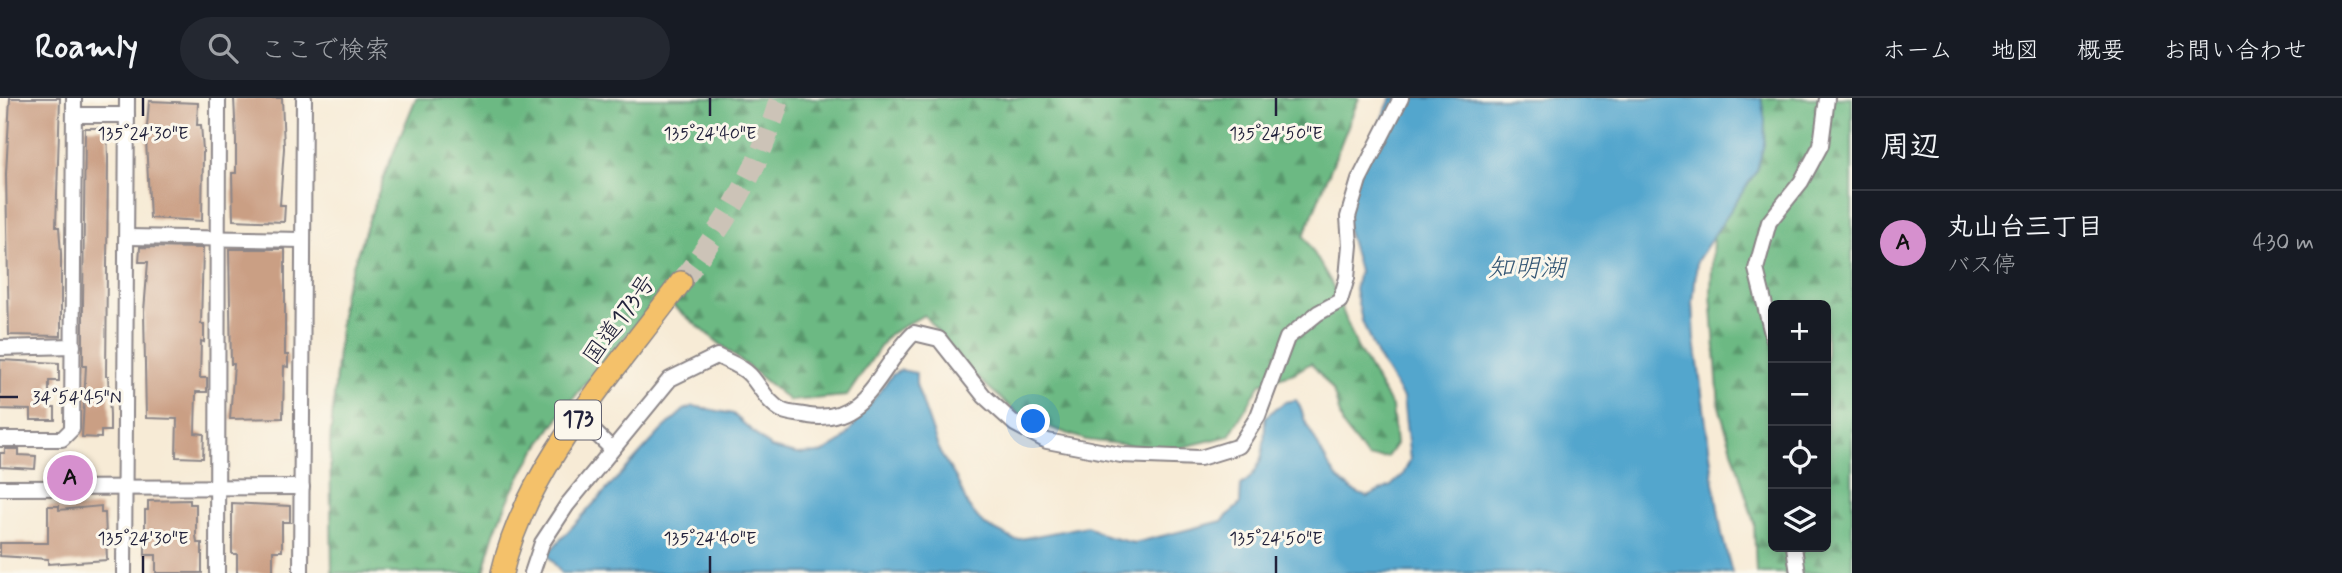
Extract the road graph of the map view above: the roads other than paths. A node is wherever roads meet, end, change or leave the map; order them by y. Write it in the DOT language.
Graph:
graph roads {
  1 [pos="74,98"];
  2 [pos="127,98"];
  3 [pos="218,98"];
  4 [pos="304,98"];
  5 [pos="1401,98"];
  6 [pos="1827,98"];
  7 [pos="74,115"];
  8 [pos="127,115"];
  9 [pos="127,237"];
  10 [pos="219,239"];
  11 [pos="303,240"];
  12 [pos="681,282"];
  13 [pos="1768,318"];
  14 [pos="72,346"];
  15 [pos="0,348"];
  16 [pos="580,418"];
  17 [pos="0,439"];
  18 [pos="612,449"];
  19 [pos="217,486"];
  20 [pos="302,487"];
  21 [pos="0,488"];
  22 [pos="125,489"];
  23 [pos="1795,552"];
  24 [pos="124,573"];
  25 [pos="217,573"];
  26 [pos="301,573"];
  27 [pos="502,573"];
  28 [pos="532,573"];
  29 [pos="1798,573"];
  1 -- 7 [label="street"];
  2 -- 8 [label="street"];
  3 -- 10 [label="street"];
  4 -- 11 [label="street"];
  5 -- 18 [label="street"];
  6 -- 13 [label="street"];
  7 -- 8 [label="street"];
  7 -- 14 [label="street"];
  8 -- 9 [label="street"];
  9 -- 10 [label="street"];
  9 -- 22 [label="street"];
  10 -- 11 [label="street"];
  10 -- 19 [label="street"];
  11 -- 20 [label="street"];
  12 -- 16 [label="highway, 国道173号 / 173"];
  14 -- 15 [label="street"];
  14 -- 17 [label="street"];
  16 -- 18 [label="street"];
  16 -- 27 [label="highway, 国道173号 / 173"];
  18 -- 28 [label="street"];
  19 -- 20 [label="street"];
  19 -- 22 [label="street"];
  19 -- 25 [label="street"];
  20 -- 26 [label="street"];
  21 -- 22 [label="street"];
  22 -- 24 [label="street"];
  23 -- 29 [label="street"];
}
